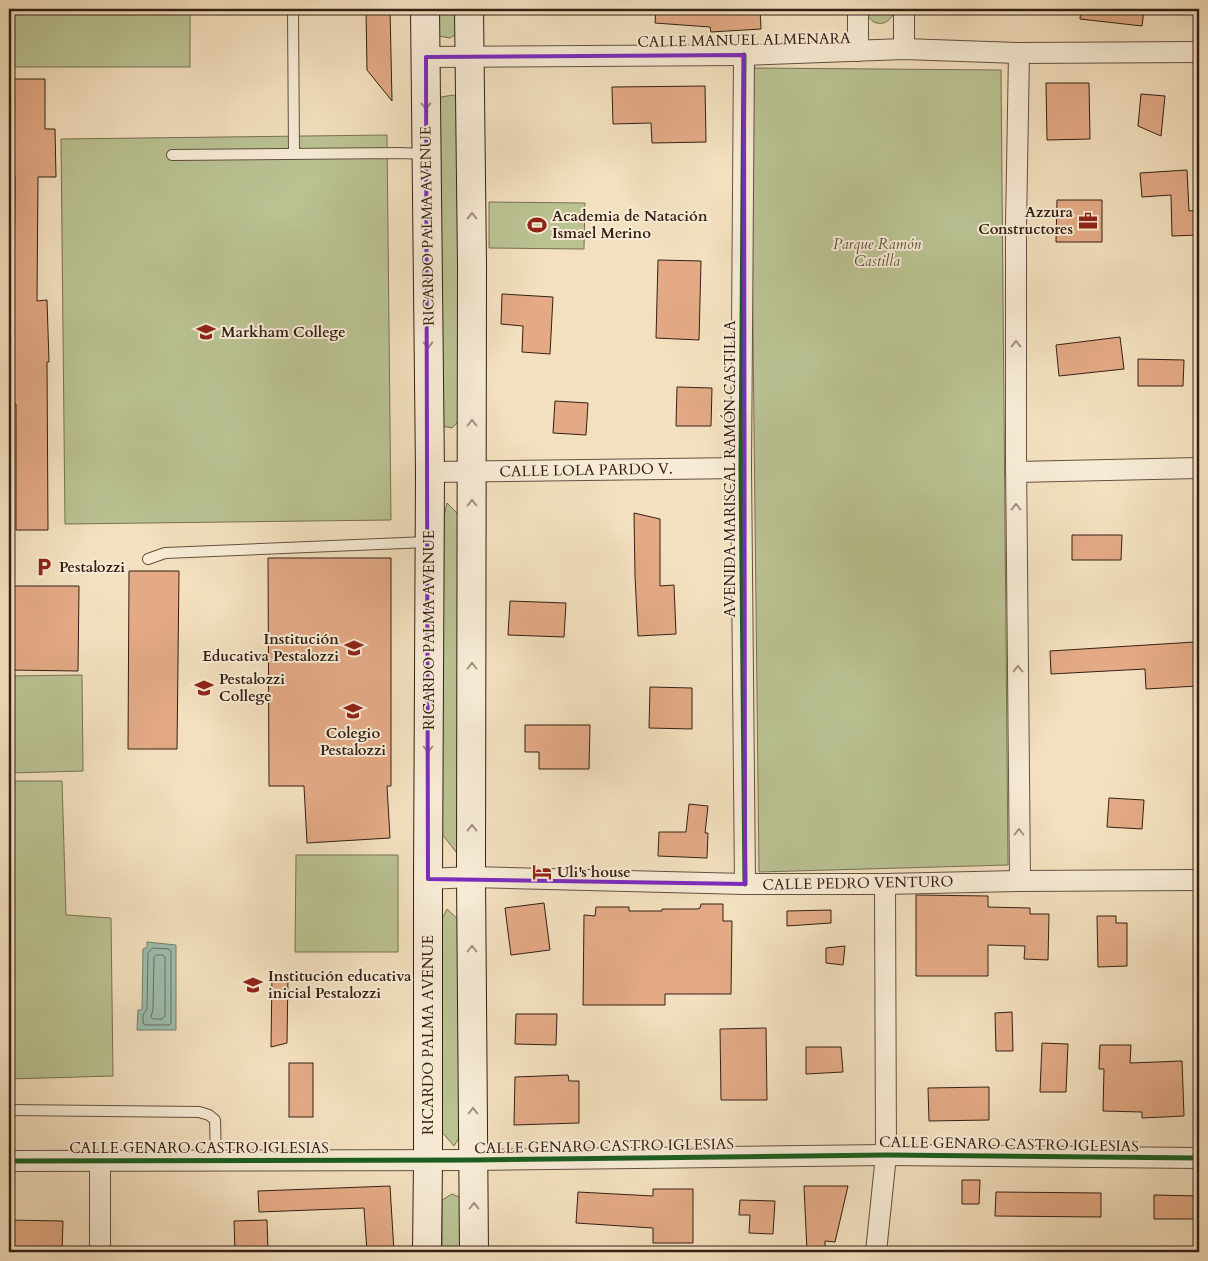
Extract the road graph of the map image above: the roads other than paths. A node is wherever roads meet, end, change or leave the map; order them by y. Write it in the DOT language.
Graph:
graph roads {
  1 [pos="293,9"];
  2 [pos="425,9"];
  3 [pos="469,9"];
  4 [pos="858,9"];
  5 [pos="904,9"];
  6 [pos="904,49"];
  7 [pos="858,51"];
  8 [pos="1199,52"];
  9 [pos="1019,53"];
  10 [pos="744,55"];
  11 [pos="470,56"];
  12 [pos="426,57"];
  13 [pos="294,154"];
  14 [pos="427,154"];
  15 [pos="172,156"];
  16 [pos="742,468"];
  17 [pos="1199,468"];
  18 [pos="430,472"];
  19 [pos="472,472"];
  20 [pos="1016,472"];
  21 [pos="429,542"];
  22 [pos="148,559"];
  23 [pos="472,877"];
  24 [pos="428,879"];
  25 [pos="1199,880"];
  26 [pos="1020,881"];
  27 [pos="745,884"];
  28 [pos="885,884"];
  29 [pos="9,1110"];
  30 [pos="886,1155"];
  31 [pos="1199,1158"];
  32 [pos="100,1160"];
  33 [pos="216,1160"];
  34 [pos="428,1160"];
  35 [pos="474,1160"];
  36 [pos="9,1161"];
  37 [pos="100,1252"];
  38 [pos="427,1252"];
  39 [pos="474,1252"];
  40 [pos="876,1252"];
  1 -- 13 [label="lane"];
  2 -- 12 [label="main road, RICARDO PALMA AVENUE"];
  3 -- 11 [label="main road"];
  4 -- 7 [label="street"];
  5 -- 6 [label="street"];
  6 -- 7 [label="street, CALLE MANUEL ALMENARA"];
  6 -- 9 [label="street, CALLE MANUEL ALMENARA"];
  7 -- 10 [label="street, CALLE MANUEL ALMENARA"];
  8 -- 9 [label="street, CALLE MANUEL ALMENARA"];
  20 -- 9 [label="street, one-way"];
  10 -- 11 [label="street, CALLE MANUEL ALMENARA"];
  10 -- 16 [label="street, AVENIDA MARISCAL RAMÓN CASTILLA"];
  11 -- 12 [label="street, CALLE MANUEL ALMENARA"];
  19 -- 11 [label="main road, one-way"];
  12 -- 14 [label="main road, RICARDO PALMA AVENUE, one-way"];
  13 -- 14 [label="lane"];
  13 -- 15 [label="lane"];
  14 -- 18 [label="main road, RICARDO PALMA AVENUE, one-way"];
  16 -- 19 [label="street, CALLE LOLA PARDO V."];
  16 -- 27 [label="street, AVENIDA MARISCAL RAMÓN CASTILLA"];
  17 -- 20 [label="street"];
  18 -- 19 [label="street, CALLE LOLA PARDO V."];
  18 -- 21 [label="main road, RICARDO PALMA AVENUE"];
  23 -- 19 [label="main road, one-way"];
  26 -- 20 [label="street, one-way"];
  21 -- 22 [label="lane"];
  21 -- 24 [label="main road, RICARDO PALMA AVENUE, one-way"];
  23 -- 24 [label="street, CALLE PEDRO VENTURO"];
  23 -- 27 [label="street, CALLE PEDRO VENTURO"];
  35 -- 23 [label="main road, one-way"];
  24 -- 34 [label="main road, RICARDO PALMA AVENUE"];
  25 -- 26 [label="street, CALLE PEDRO VENTURO"];
  26 -- 28 [label="street, CALLE PEDRO VENTURO"];
  27 -- 28 [label="street, CALLE PEDRO VENTURO"];
  28 -- 30 [label="street"];
  29 -- 33 [label="lane"];
  30 -- 31 [label="street, CALLE GENARO CASTRO IGLESIAS"];
  30 -- 35 [label="street, CALLE GENARO CASTRO IGLESIAS"];
  30 -- 40 [label="street"];
  32 -- 33 [label="street, CALLE GENARO CASTRO IGLESIAS"];
  32 -- 36 [label="street, CALLE GENARO CASTRO IGLESIAS"];
  32 -- 37 [label="street"];
  33 -- 34 [label="street, CALLE GENARO CASTRO IGLESIAS"];
  34 -- 35 [label="street, CALLE GENARO CASTRO IGLESIAS"];
  34 -- 38 [label="main road, RICARDO PALMA AVENUE"];
  39 -- 35 [label="main road, one-way"];
}
